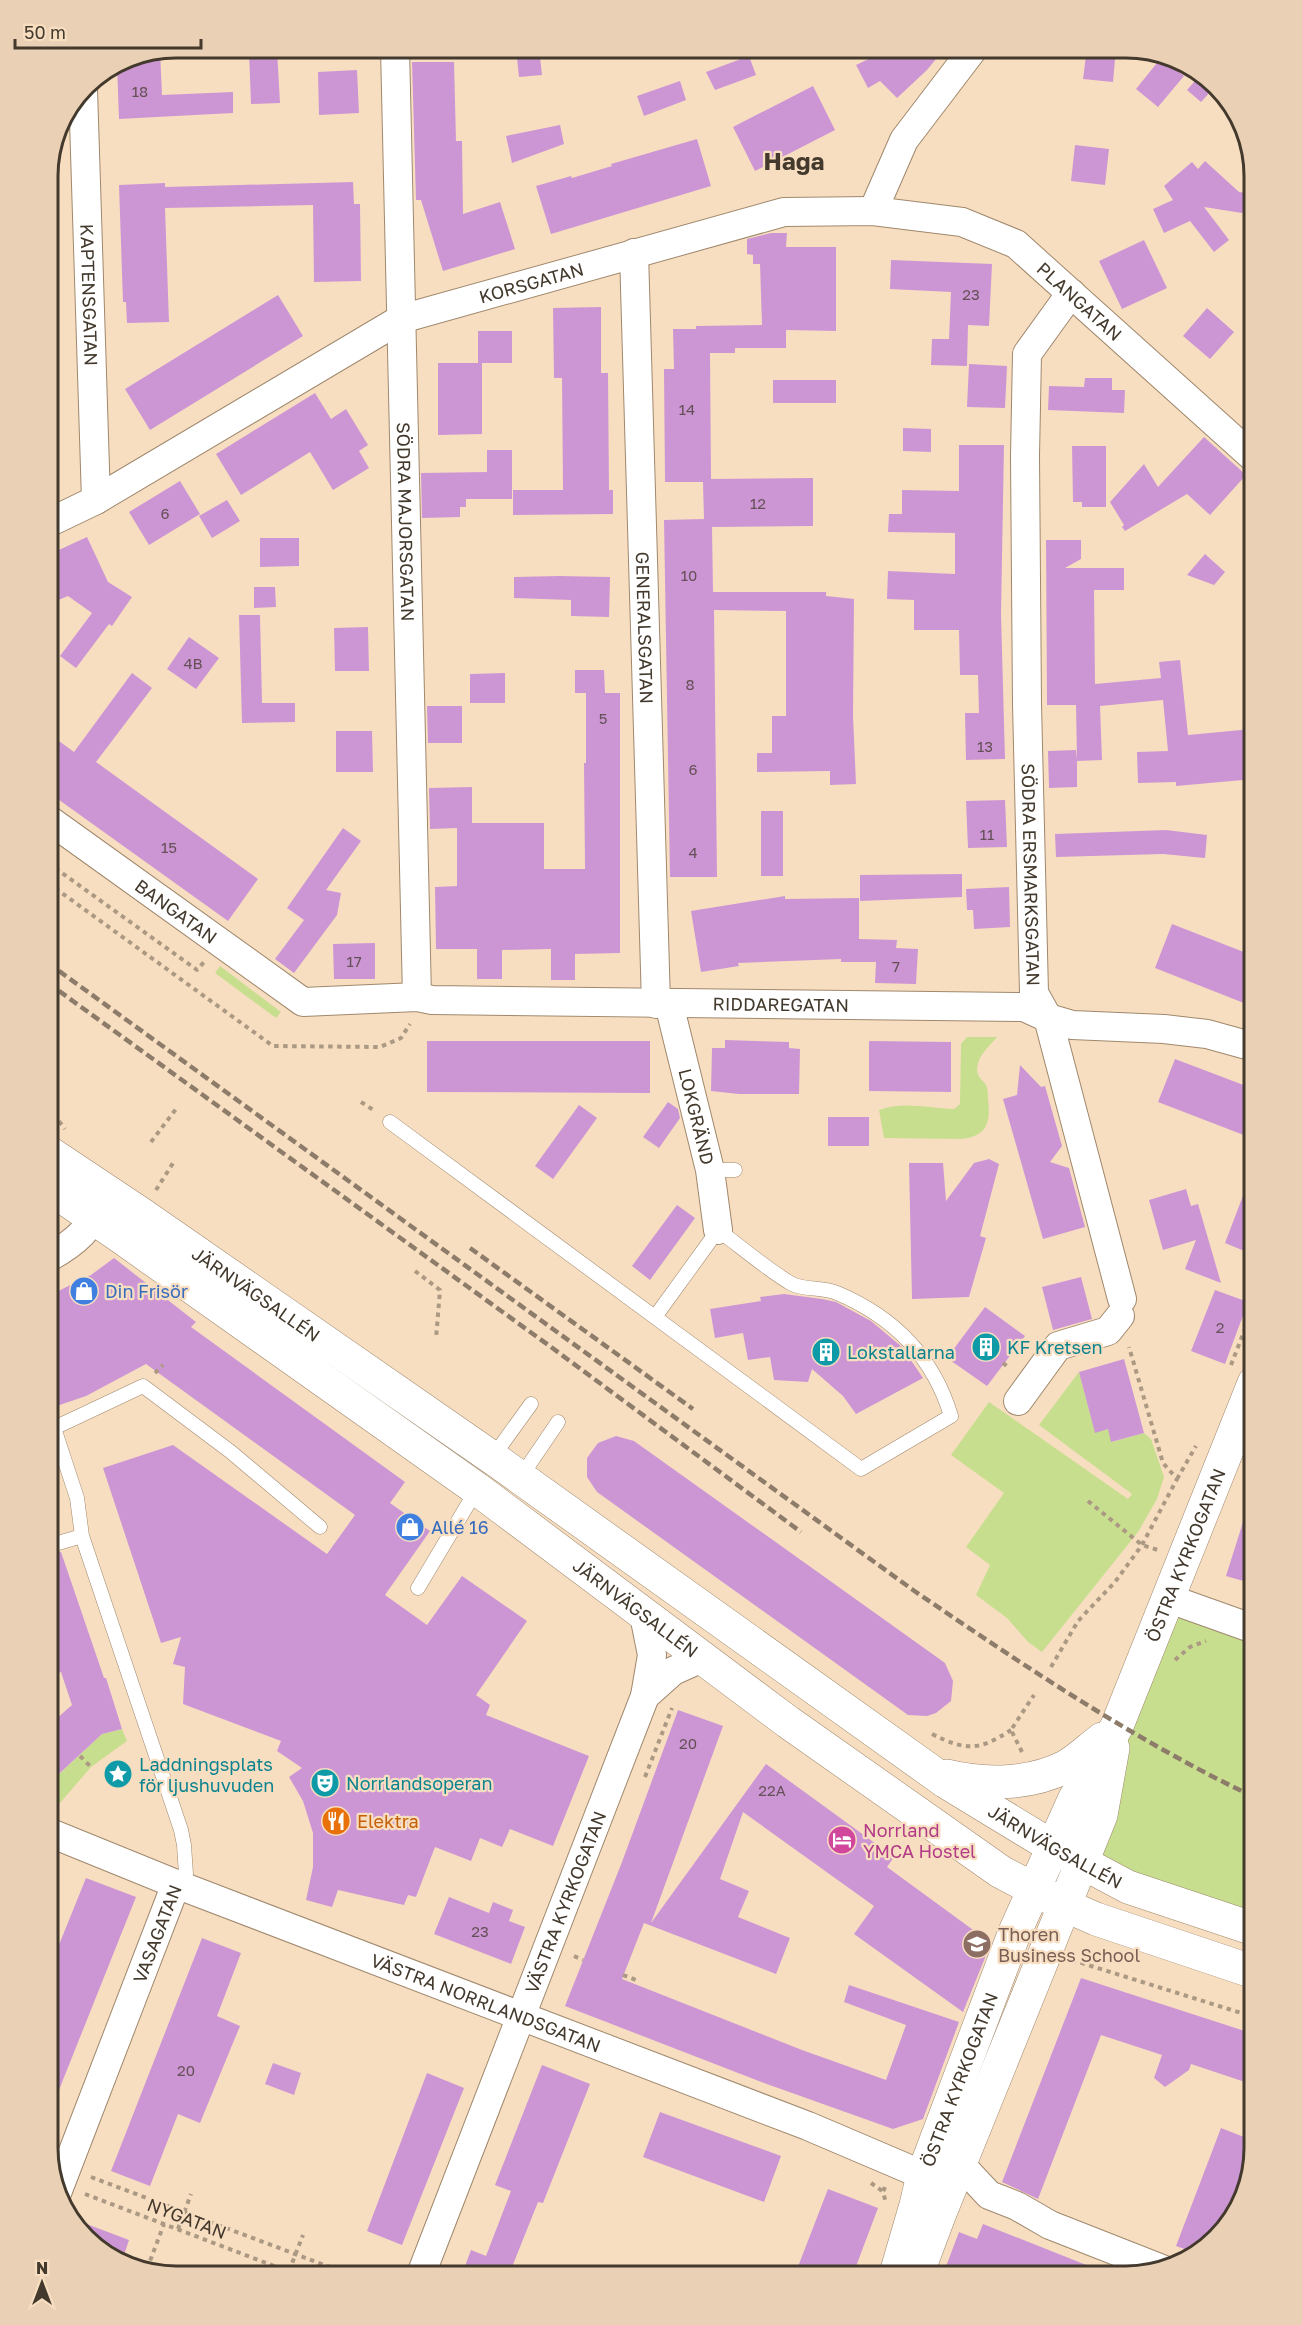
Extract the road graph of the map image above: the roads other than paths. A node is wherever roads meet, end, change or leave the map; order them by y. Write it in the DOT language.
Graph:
graph roads {
  1 [pos="394,58"];
  2 [pos="966,59"];
  3 [pos="83,104"];
  4 [pos="873,211"];
  5 [pos="634,253"];
  6 [pos="1071,293"];
  7 [pos="401,319"];
  8 [pos="1244,449"];
  9 [pos="96,500"];
  10 [pos="59,519"];
  11 [pos="59,827"];
  12 [pos="417,997"];
  13 [pos="303,1002"];
  14 [pos="663,1004"];
  15 [pos="1048,1018"];
  16 [pos="1244,1044"];
  17 [pos="390,1122"];
  18 [pos="58,1162"];
  19 [pos="58,1191"];
  20 [pos="102,1206"];
  21 [pos="718,1230"];
  22 [pos="58,1251"];
  23 [pos="655,1317"];
  24 [pos="1018,1401"];
  25 [pos="531,1404"];
  26 [pos="1244,1408"];
  27 [pos="558,1422"];
  28 [pos="58,1426"];
  29 [pos="58,1449"];
  30 [pos="492,1458"];
  31 [pos="520,1478"];
  32 [pos="477,1489"];
  33 [pos="320,1527"];
  34 [pos="82,1536"];
  35 [pos="58,1543"];
  36 [pos="418,1588"];
  37 [pos="1167,1598"];
  38 [pos="644,1615"];
  39 [pos="1244,1625"];
  40 [pos="702,1658"];
  41 [pos="645,1696"];
  42 [pos="1117,1726"];
  43 [pos="923,1767"];
  44 [pos="58,1839"];
  45 [pos="1053,1847"];
  46 [pos="1083,1863"];
  47 [pos="176,1884"];
  48 [pos="1034,1889"];
  49 [pos="1064,1905"];
  50 [pos="1244,1926"];
  51 [pos="1244,1969"];
  52 [pos="520,2016"];
  53 [pos="961,2165"];
  54 [pos="923,2175"];
  55 [pos="63,2178"];
  56 [pos="1147,2264"];
  57 [pos="424,2266"];
  58 [pos="898,2266"];
  59 [pos="920,2266"];
  1 -- 7 [label="street, SÖDRA MAJORSGATAN"];
  2 -- 4 [label="street"];
  3 -- 9 [label="street, KAPTENSGATAN"];
  4 -- 5 [label="street, KORSGATAN"];
  4 -- 6 [label="street, PLANGATAN"];
  5 -- 7 [label="street, KORSGATAN"];
  5 -- 14 [label="street, GENERALSGATAN"];
  6 -- 8 [label="street, PLANGATAN"];
  6 -- 15 [label="street, SÖDRA ERSMARKSGATAN"];
  7 -- 9 [label="street, KORSGATAN"];
  7 -- 12 [label="street, SÖDRA MAJORSGATAN"];
  9 -- 10 [label="street, KORSGATAN"];
  11 -- 13 [label="street, BANGATAN"];
  12 -- 13 [label="street, RIDDAREGATAN"];
  12 -- 14 [label="street, RIDDAREGATAN"];
  14 -- 15 [label="street, RIDDAREGATAN"];
  14 -- 21 [label="street, LOKGRÄND"];
  15 -- 16 [label="street, RIDDAREGATAN"];
  15 -- 24 [label="street, SÖDRA ERSMARKSGATAN"];
  17 -- 23 [label="lane"];
  18 -- 20 [label="main road, JÄRNVÄGSALLÉN"];
  19 -- 20 [label="main road, JÄRNVÄGSALLÉN"];
  20 -- 22 [label="street"];
  20 -- 30 [label="main road, JÄRNVÄGSALLÉN"];
  20 -- 32 [label="main road, JÄRNVÄGSALLÉN"];
  21 -- 23 [label="lane"];
  21 -- 23 [label="lane"];
  25 -- 30 [label="lane"];
  26 -- 37 [label="main road, ÖSTRA KYRKOGATAN"];
  27 -- 31 [label="lane"];
  28 -- 33 [label="lane"];
  29 -- 34 [label="lane"];
  30 -- 31 [label="main road, JÄRNVÄGSALLÉN"];
  31 -- 43 [label="main road, JÄRNVÄGSALLÉN"];
  32 -- 36 [label="lane"];
  32 -- 38 [label="main road, JÄRNVÄGSALLÉN"];
  34 -- 35 [label="lane"];
  34 -- 47 [label="lane, VASAGATAN"];
  37 -- 39 [label="street"];
  37 -- 42 [label="main road, ÖSTRA KYRKOGATAN"];
  38 -- 40 [label="main road, JÄRNVÄGSALLÉN"];
  38 -- 41 [label="street, VÄSTRA KYRKOGATAN"];
  40 -- 41 [label="street, VÄSTRA KYRKOGATAN"];
  40 -- 48 [label="main road, JÄRNVÄGSALLÉN"];
  41 -- 52 [label="street, VÄSTRA KYRKOGATAN"];
  42 -- 43 [label="main road"];
  42 -- 45 [label="main road, ÖSTRA KYRKOGATAN"];
  42 -- 46 [label="main road, ÖSTRA KYRKOGATAN"];
  43 -- 45 [label="main road, JÄRNVÄGSALLÉN"];
  44 -- 47 [label="street, VÄSTRA NORRLANDSGATAN"];
  45 -- 46 [label="main road, JÄRNVÄGSALLÉN"];
  45 -- 48 [label="main road, ÖSTRA KYRKOGATAN"];
  46 -- 49 [label="main road, ÖSTRA KYRKOGATAN"];
  46 -- 50 [label="main road, JÄRNVÄGSALLÉN"];
  47 -- 52 [label="street, VÄSTRA NORRLANDSGATAN"];
  47 -- 55 [label="street, VASAGATAN"];
  48 -- 49 [label="main road, JÄRNVÄGSALLÉN"];
  48 -- 54 [label="main road, ÖSTRA KYRKOGATAN"];
  49 -- 51 [label="main road, JÄRNVÄGSALLÉN"];
  49 -- 53 [label="main road, ÖSTRA KYRKOGATAN"];
  52 -- 54 [label="street, VÄSTRA NORRLANDSGATAN"];
  52 -- 57 [label="street, VÄSTRA KYRKOGATAN"];
  53 -- 56 [label="street"];
  53 -- 59 [label="main road, ÖSTRA KYRKOGATAN"];
  54 -- 58 [label="main road, ÖSTRA KYRKOGATAN"];
}
